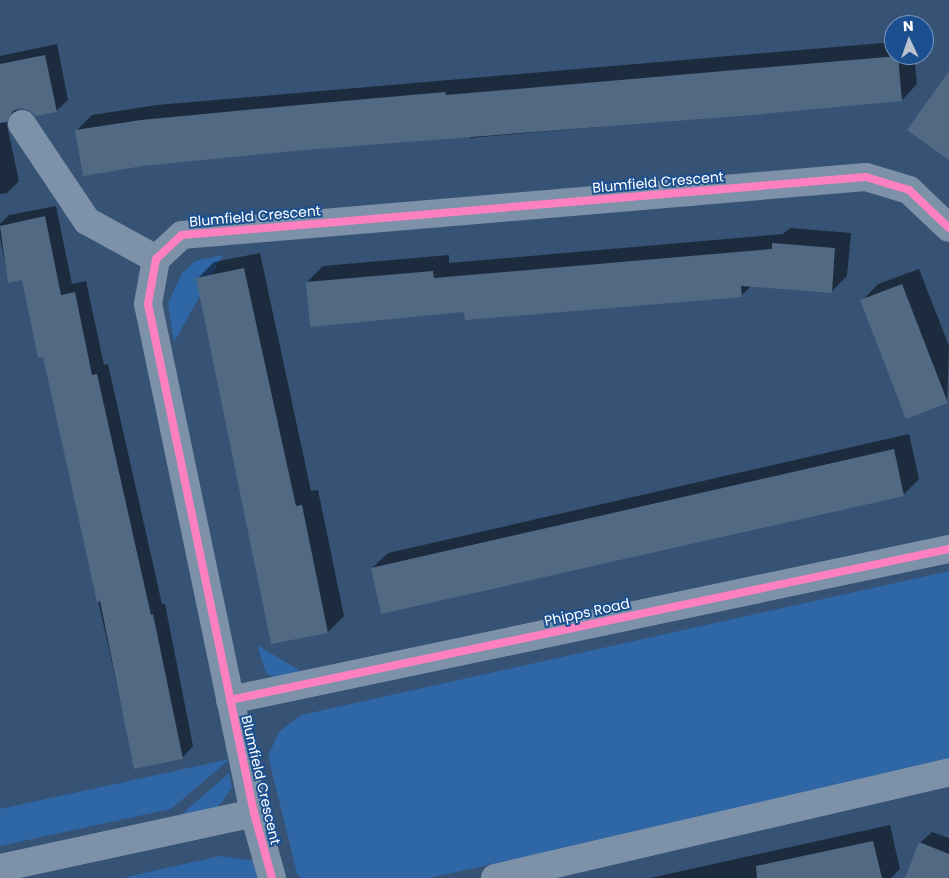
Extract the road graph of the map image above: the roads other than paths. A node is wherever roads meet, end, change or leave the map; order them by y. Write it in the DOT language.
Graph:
graph roads {
  1 [pos="22,124"];
  2 [pos="949,228"];
  3 [pos="156,259"];
  4 [pos="949,549"];
  5 [pos="230,700"];
  6 [pos="949,772"];
  7 [pos="254,813"];
  8 [pos="0,868"];
  9 [pos="272,878"];
  10 [pos="495,878"];
  1 -- 3 [label="street"];
  2 -- 3 [label="street, Blumfield Crescent"];
  3 -- 5 [label="street, Blumfield Crescent"];
  4 -- 5 [label="street, Phipps Road"];
  5 -- 7 [label="street, Blumfield Crescent"];
  6 -- 10 [label="street"];
  7 -- 8 [label="street"];
  7 -- 9 [label="street, Blumfield Crescent"];
}
